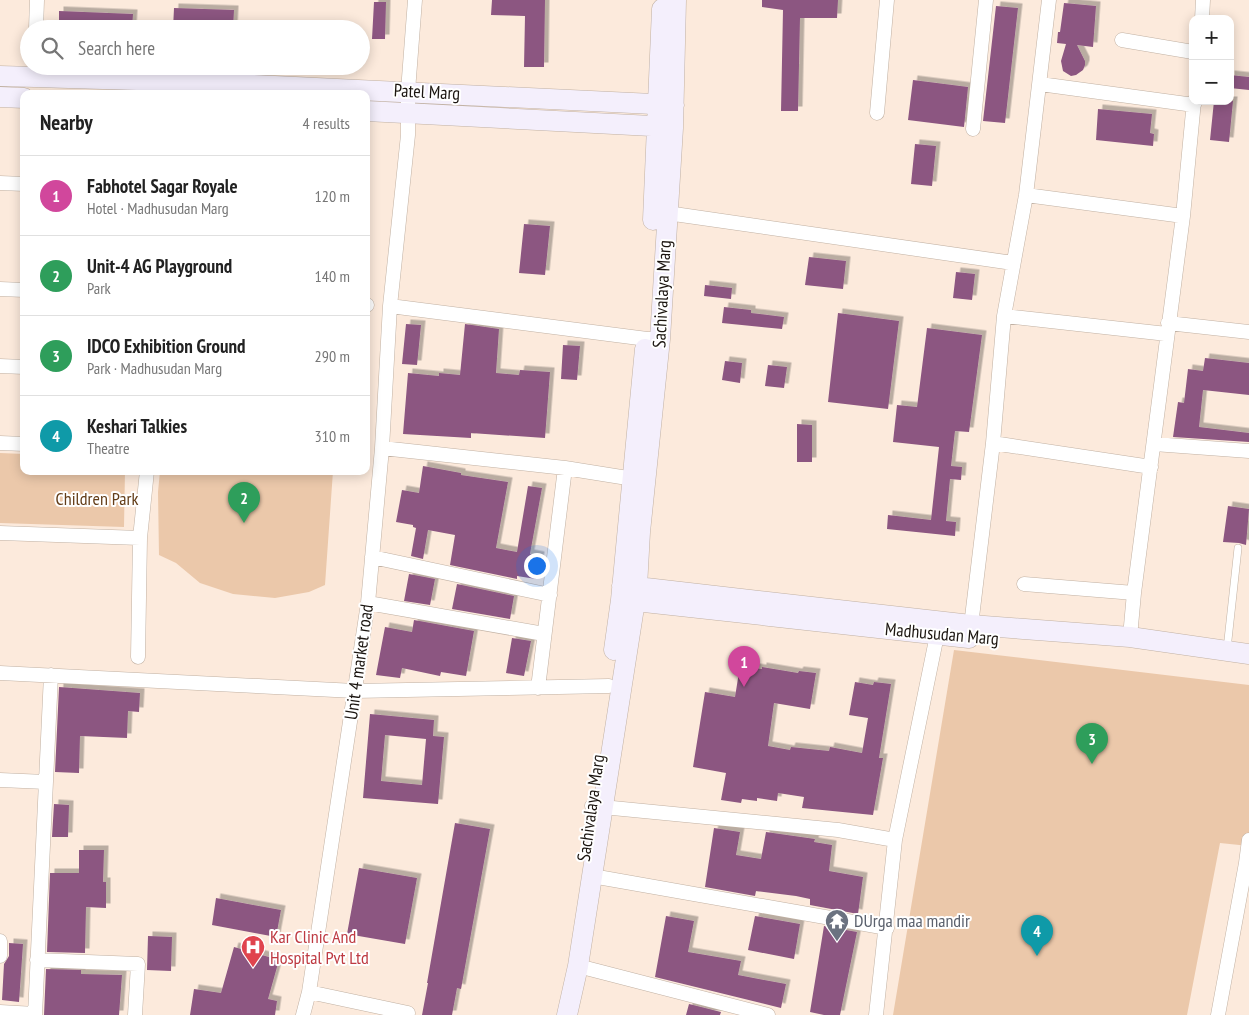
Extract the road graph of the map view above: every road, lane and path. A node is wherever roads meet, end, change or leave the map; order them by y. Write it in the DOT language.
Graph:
graph roads {
  1 [pos="37,0"];
  2 [pos="414,0"];
  3 [pos="662,0"];
  4 [pos="676,0"];
  5 [pos="887,0"];
  6 [pos="986,0"];
  7 [pos="1049,0"];
  8 [pos="1203,0"];
  9 [pos="1202,15"];
  10 [pos="36,20"];
  11 [pos="1122,40"];
  12 [pos="1189,51"];
  13 [pos="20,73"];
  14 [pos="105,75"];
  15 [pos="0,76"];
  16 [pos="1040,84"];
  17 [pos="408,92"];
  18 [pos="0,97"];
  19 [pos="20,98"];
  20 [pos="1189,102"];
  21 [pos="666,104"];
  22 [pos="1194,105"];
  23 [pos="370,111"];
  24 [pos="408,112"];
  25 [pos="877,113"];
  26 [pos="665,127"];
  27 [pos="973,129"];
  28 [pos="0,182"];
  29 [pos="20,184"];
  30 [pos="1026,195"];
  31 [pos="667,213"];
  32 [pos="1183,216"];
  33 [pos="1013,263"];
  34 [pos="0,289"];
  35 [pos="20,290"];
  36 [pos="390,306"];
  37 [pos="1004,316"];
  38 [pos="1168,328"];
  39 [pos="1249,332"];
  40 [pos="653,339"];
  41 [pos="0,366"];
  42 [pos="20,367"];
  43 [pos="0,443"];
  44 [pos="993,443"];
  45 [pos="20,444"];
  46 [pos="1154,444"];
  47 [pos="382,448"];
  48 [pos="1249,452"];
  49 [pos="1151,466"];
  50 [pos="565,468"];
  51 [pos="147,475"];
  52 [pos="639,480"];
  53 [pos="0,533"];
  54 [pos="140,538"];
  55 [pos="1238,548"];
  56 [pos="372,557"];
  57 [pos="1024,584"];
  58 [pos="629,593"];
  59 [pos="1134,593"];
  60 [pos="550,595"];
  61 [pos="368,603"];
  62 [pos="970,632"];
  63 [pos="544,634"];
  64 [pos="937,635"];
  65 [pos="1130,638"];
  66 [pos="1226,651"];
  67 [pos="1249,654"];
  68 [pos="138,657"];
  69 [pos="1249,665"];
  70 [pos="0,673"];
  71 [pos="51,675"];
  72 [pos="609,686"];
  73 [pos="538,688"];
  74 [pos="356,691"];
  75 [pos="0,780"];
  76 [pos="46,782"];
  77 [pos="598,806"];
  78 [pos="895,840"];
  79 [pos="1249,840"];
  80 [pos="1247,864"];
  81 [pos="592,876"];
  82 [pos="887,928"];
  83 [pos="0,941"];
  84 [pos="0,956"];
  85 [pos="37,960"];
  86 [pos="578,966"];
  87 [pos="309,992"];
  88 [pos="0,1012"];
  89 [pos="408,1013"];
  90 [pos="36,1015"];
  91 [pos="135,1015"];
  92 [pos="303,1015"];
  93 [pos="555,1015"];
  94 [pos="567,1015"];
  95 [pos="768,1015"];
  96 [pos="876,1015"];
  97 [pos="1218,1015"];
  1 -- 10 [label="street"];
  2 -- 17 [label="street, Unit 4 market road"];
  3 -- 21 [label="main road, Sachivalaya Marg"];
  4 -- 21 [label="main road, Sachivalaya Marg"];
  5 -- 25 [label="street"];
  6 -- 27 [label="street"];
  7 -- 16 [label="street"];
  8 -- 9 [label="street"];
  11 -- 12 [label="street"];
  13 -- 15 [label="main road, Patel Marg"];
  14 -- 17 [label="main road, Patel Marg"];
  16 -- 20 [label="street"];
  16 -- 30 [label="street"];
  17 -- 21 [label="main road, Patel Marg"];
  17 -- 24 [label="street, Unit 4 market road"];
  18 -- 19 [label="main road"];
  21 -- 26 [label="main road, Sachivalaya Marg"];
  22 -- 32 [label="street"];
  23 -- 24 [label="main road, Patel Marg"];
  24 -- 26 [label="main road, Patel Marg"];
  24 -- 36 [label="street, Unit 4 market road"];
  26 -- 31 [label="main road, Sachivalaya Marg"];
  26 -- 40 [label="main road, Sachivalaya Marg"];
  28 -- 29 [label="street"];
  30 -- 32 [label="street"];
  30 -- 33 [label="street"];
  31 -- 33 [label="street"];
  31 -- 40 [label="main road, Sachivalaya Marg"];
  32 -- 38 [label="street"];
  33 -- 37 [label="street"];
  34 -- 35 [label="street"];
  36 -- 40 [label="street"];
  36 -- 47 [label="street, Unit 4 market road"];
  37 -- 38 [label="street"];
  37 -- 44 [label="street"];
  38 -- 39 [label="street"];
  38 -- 46 [label="street"];
  40 -- 52 [label="main road, Sachivalaya Marg"];
  41 -- 42 [label="street"];
  43 -- 45 [label="street"];
  44 -- 49 [label="street"];
  44 -- 62 [label="street"];
  46 -- 48 [label="street"];
  46 -- 49 [label="street"];
  47 -- 50 [label="street"];
  47 -- 56 [label="street, Unit 4 market road"];
  49 -- 59 [label="street"];
  50 -- 52 [label="street"];
  50 -- 60 [label="street"];
  51 -- 54 [label="street"];
  52 -- 58 [label="main road, Sachivalaya Marg"];
  53 -- 54 [label="street"];
  54 -- 68 [label="street"];
  55 -- 66 [label="lane"];
  56 -- 60 [label="street"];
  56 -- 61 [label="street, Unit 4 market road"];
  57 -- 59 [label="street"];
  58 -- 62 [label="main road, Madhusudan Marg"];
  58 -- 64 [label="main road, Madhusudan Marg"];
  58 -- 72 [label="main road, Sachivalaya Marg"];
  58 -- 77 [label="main road, Sachivalaya Marg"];
  59 -- 65 [label="street"];
  60 -- 63 [label="street"];
  61 -- 63 [label="street"];
  61 -- 74 [label="street, Unit 4 market road"];
  62 -- 64 [label="main road, Madhusudan Marg"];
  62 -- 65 [label="main road, Madhusudan Marg"];
  62 -- 69 [label="main road, Madhusudan Marg"];
  63 -- 73 [label="street"];
  64 -- 78 [label="street"];
  65 -- 66 [label="main road, Madhusudan Marg"];
  66 -- 67 [label="main road, Madhusudan Marg"];
  70 -- 71 [label="street"];
  71 -- 74 [label="street"];
  71 -- 76 [label="street"];
  72 -- 73 [label="street"];
  72 -- 77 [label="main road, Sachivalaya Marg"];
  73 -- 74 [label="street"];
  74 -- 87 [label="street, Unit 4 market road"];
  75 -- 76 [label="street"];
  76 -- 85 [label="street"];
  77 -- 78 [label="street"];
  77 -- 81 [label="main road, Sachivalaya Marg"];
  77 -- 93 [label="main road, Sachivalaya Marg"];
  78 -- 82 [label="street"];
  79 -- 80 [label="street"];
  80 -- 97 [label="street"];
  81 -- 82 [label="street"];
  81 -- 86 [label="main road, Sachivalaya Marg"];
  82 -- 96 [label="street"];
  83 -- 84 [label="street"];
  85 -- 90 [label="street"];
  85 -- 91 [label="street"];
  86 -- 94 [label="main road, Sachivalaya Marg"];
  86 -- 95 [label="street"];
  87 -- 89 [label="street"];
  87 -- 92 [label="street, Unit 4 market road"];
  88 -- 90 [label="street"];
}
